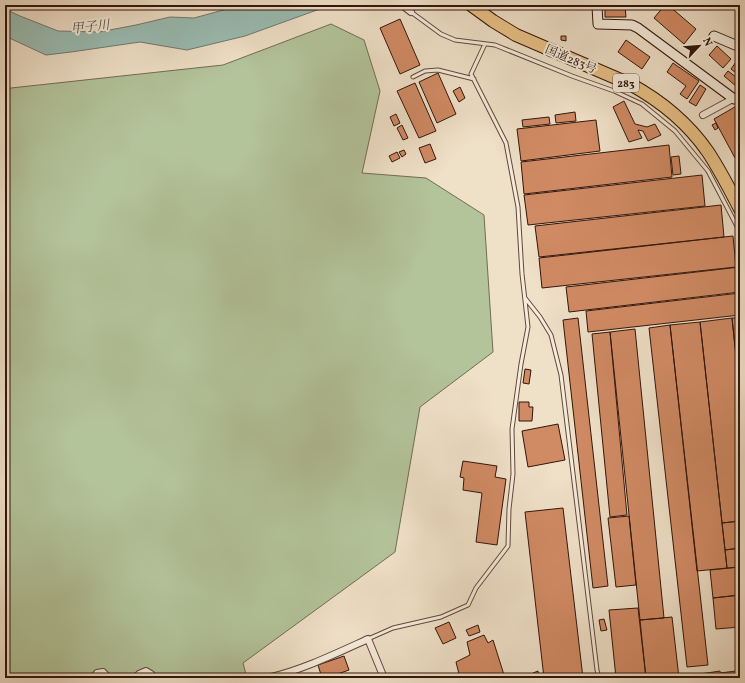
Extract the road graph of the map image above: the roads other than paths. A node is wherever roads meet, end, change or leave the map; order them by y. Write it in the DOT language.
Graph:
graph roads {
  1 [pos="402,5"];
  2 [pos="471,5"];
  3 [pos="483,5"];
  4 [pos="597,6"];
  5 [pos="411,12"];
  6 [pos="714,36"];
  7 [pos="484,44"];
  8 [pos="740,47"];
  9 [pos="413,77"];
  10 [pos="474,79"];
  11 [pos="737,97"];
  12 [pos="703,115"];
  13 [pos="740,194"];
  14 [pos="740,209"];
  15 [pos="740,232"];
  16 [pos="525,298"];
  17 [pos="368,639"];
  18 [pos="93,678"];
  19 [pos="108,678"];
  20 [pos="135,678"];
  21 [pos="154,678"];
  22 [pos="267,678"];
  23 [pos="384,678"];
  24 [pos="599,678"];
  1 -- 5 [label="street"];
  2 -- 14 [label="highway, 国道283号 / 283"];
  3 -- 13 [label="highway, 国道283号 / 283"];
  4 -- 11 [label="street"];
  5 -- 7 [label="lane"];
  6 -- 8 [label="street"];
  7 -- 10 [label="lane"];
  7 -- 15 [label="lane"];
  9 -- 10 [label="lane"];
  10 -- 16 [label="lane"];
  11 -- 12 [label="street"];
  16 -- 17 [label="lane"];
  16 -- 24 [label="lane"];
  17 -- 22 [label="street"];
  17 -- 23 [label="street"];
  18 -- 19 [label="street"];
  20 -- 21 [label="street"];
}
